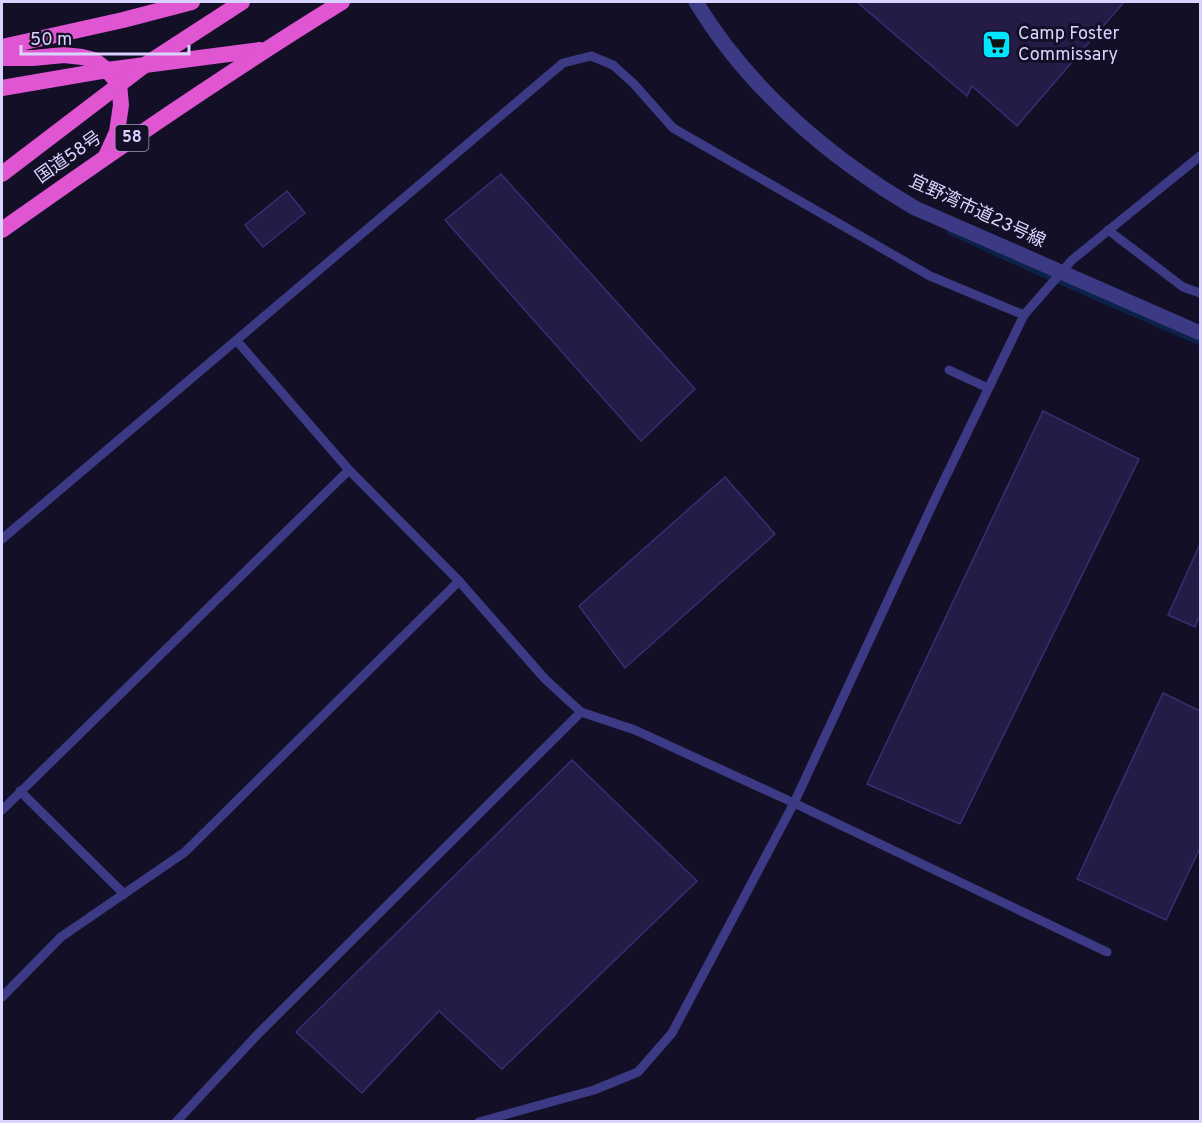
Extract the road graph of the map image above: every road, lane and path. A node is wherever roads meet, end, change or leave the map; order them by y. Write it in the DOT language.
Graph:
graph roads {
  1 [pos="192,2"];
  2 [pos="242,2"];
  3 [pos="342,2"];
  4 [pos="696,2"];
  5 [pos="2,47"];
  6 [pos="264,49"];
  7 [pos="2,58"];
  8 [pos="145,65"];
  9 [pos="106,70"];
  10 [pos="119,84"];
  11 [pos="2,88"];
  12 [pos="106,156"];
  13 [pos="1200,156"];
  14 [pos="2,174"];
  15 [pos="2,230"];
  16 [pos="1108,230"];
  17 [pos="1200,293"];
  18 [pos="1024,315"];
  19 [pos="1200,333"];
  20 [pos="237,340"];
  21 [pos="949,370"];
  22 [pos="988,388"];
  23 [pos="349,470"];
  24 [pos="2,539"];
  25 [pos="459,581"];
  26 [pos="581,712"];
  27 [pos="20,791"];
  28 [pos="794,803"];
  29 [pos="2,810"];
  30 [pos="124,894"];
  31 [pos="1107,952"];
  32 [pos="2,997"];
  33 [pos="176,1122"];
  34 [pos="479,1122"];
  1 -- 5 [label="highway"];
  2 -- 8 [label="highway, 国道58号 / 58"];
  3 -- 6 [label="highway, 国道58号 / 58"];
  4 -- 19 [label="street, 宜野湾市道23号線, bridge"];
  6 -- 8 [label="highway, 58"];
  6 -- 12 [label="highway, 国道58号 / 58"];
  7 -- 9 [label="highway"];
  8 -- 9 [label="highway, 58"];
  8 -- 10 [label="highway, 国道58号 / 58"];
  9 -- 10 [label="highway"];
  9 -- 11 [label="highway, 58"];
  10 -- 12 [label="highway"];
  10 -- 14 [label="highway, 国道58号 / 58"];
  12 -- 15 [label="highway, 国道58号 / 58"];
  13 -- 16 [label="lane"];
  16 -- 17 [label="lane"];
  16 -- 18 [label="lane"];
  18 -- 20 [label="lane"];
  18 -- 22 [label="lane"];
  20 -- 23 [label="lane"];
  20 -- 24 [label="lane"];
  21 -- 22 [label="lane"];
  22 -- 28 [label="lane"];
  23 -- 25 [label="lane"];
  23 -- 27 [label="lane"];
  25 -- 26 [label="lane"];
  25 -- 30 [label="lane"];
  26 -- 28 [label="lane"];
  26 -- 33 [label="lane"];
  27 -- 29 [label="lane"];
  27 -- 30 [label="lane"];
  28 -- 31 [label="lane"];
  28 -- 34 [label="lane"];
  30 -- 32 [label="lane"];
}
